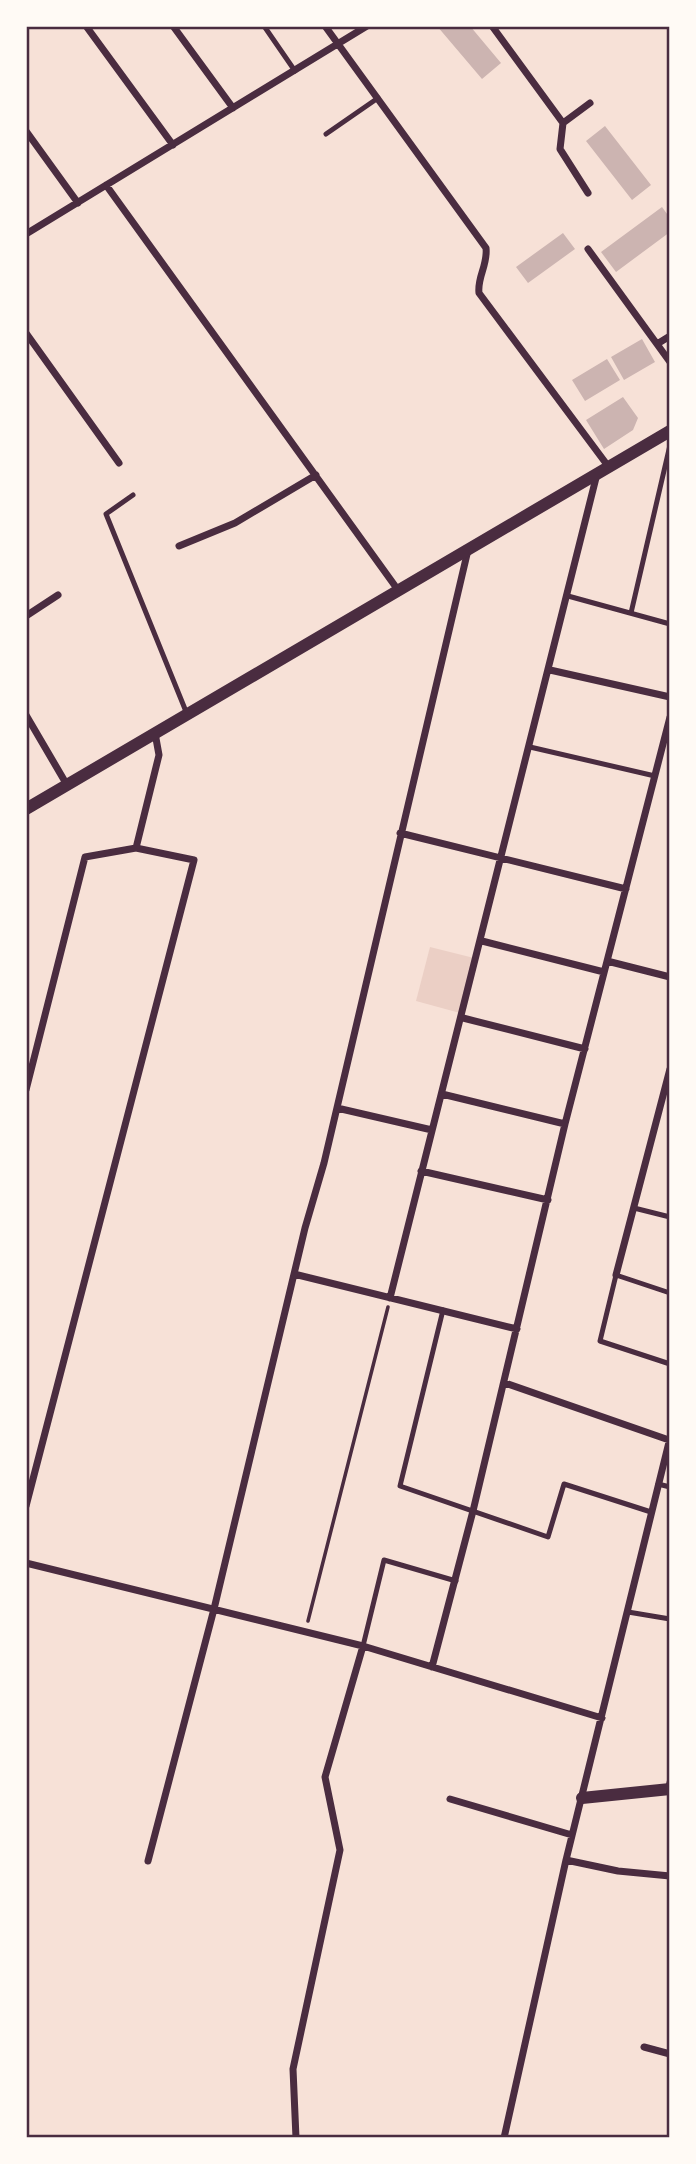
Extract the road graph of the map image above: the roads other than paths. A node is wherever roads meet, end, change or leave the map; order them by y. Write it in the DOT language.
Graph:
graph roads {
  1 [pos="86,26"];
  2 [pos="173,26"];
  3 [pos="264,26"];
  4 [pos="325,26"];
  5 [pos="367,26"];
  6 [pos="492,26"];
  7 [pos="338,44"];
  8 [pos="295,71"];
  9 [pos="378,98"];
  10 [pos="590,103"];
  11 [pos="233,108"];
  12 [pos="563,123"];
  13 [pos="26,131"];
  14 [pos="326,134"];
  15 [pos="173,145"];
  16 [pos="106,185"];
  17 [pos="588,193"];
  18 [pos="78,203"];
  19 [pos="26,234"];
  20 [pos="588,249"];
  21 [pos="26,333"];
  22 [pos="670,336"];
  23 [pos="657,344"];
  24 [pos="670,362"];
  25 [pos="670,431"];
  26 [pos="670,445"];
  27 [pos="119,463"];
  28 [pos="603,470"];
  29 [pos="316,475"];
  30 [pos="133,495"];
  31 [pos="179,546"];
  32 [pos="468,549"];
  33 [pos="398,590"];
  34 [pos="58,595"];
  35 [pos="568,596"];
  36 [pos="631,613"];
  37 [pos="26,616"];
  38 [pos="670,624"];
  39 [pos="550,670"];
  40 [pos="670,697"];
  41 [pos="187,714"];
  42 [pos="26,715"];
  43 [pos="670,717"];
  44 [pos="155,733"];
  45 [pos="530,747"];
  46 [pos="654,776"];
  47 [pos="67,785"];
  48 [pos="26,809"];
  49 [pos="400,834"];
  50 [pos="136,848"];
  51 [pos="503,859"];
  52 [pos="626,889"];
  53 [pos="482,941"];
  54 [pos="607,961"];
  55 [pos="604,972"];
  56 [pos="670,977"];
  57 [pos="463,1018"];
  58 [pos="585,1049"];
  59 [pos="670,1069"];
  60 [pos="26,1090"];
  61 [pos="442,1094"];
  62 [pos="337,1108"];
  63 [pos="565,1124"];
  64 [pos="432,1130"];
  65 [pos="421,1171"];
  66 [pos="548,1200"];
  67 [pos="634,1208"];
  68 [pos="670,1217"];
  69 [pos="294,1274"];
  70 [pos="616,1275"];
  71 [pos="670,1293"];
  72 [pos="390,1298"];
  73 [pos="443,1310"];
  74 [pos="517,1329"];
  75 [pos="670,1364"];
  76 [pos="505,1383"];
  77 [pos="670,1439"];
  78 [pos="658,1484"];
  79 [pos="670,1486"];
  80 [pos="26,1506"];
  81 [pos="474,1511"];
  82 [pos="651,1512"];
  83 [pos="26,1563"];
  84 [pos="456,1581"];
  85 [pos="214,1609"];
  86 [pos="628,1612"];
  87 [pos="670,1619"];
  88 [pos="363,1646"];
  89 [pos="432,1667"];
  90 [pos="601,1718"];
  91 [pos="669,1786"];
  92 [pos="582,1798"];
  93 [pos="450,1799"];
  94 [pos="572,1835"];
  95 [pos="566,1860"];
  96 [pos="148,1861"];
  97 [pos="670,1876"];
  98 [pos="644,2047"];
  99 [pos="670,2054"];
  100 [pos="296,2138"];
  101 [pos="504,2138"];
  1 -- 15 [label="street"];
  2 -- 11 [label="street"];
  3 -- 8 [label="lane"];
  4 -- 7 [label="street"];
  5 -- 7 [label="street"];
  6 -- 12 [label="street"];
  7 -- 8 [label="street"];
  7 -- 9 [label="street"];
  8 -- 11 [label="street"];
  9 -- 14 [label="lane"];
  9 -- 28 [label="street"];
  10 -- 12 [label="street"];
  11 -- 15 [label="street"];
  12 -- 17 [label="street"];
  13 -- 18 [label="street"];
  15 -- 16 [label="street"];
  16 -- 18 [label="street"];
  16 -- 29 [label="street"];
  18 -- 19 [label="street"];
  20 -- 23 [label="street"];
  21 -- 27 [label="street"];
  22 -- 23 [label="street"];
  23 -- 24 [label="street"];
  25 -- 28 [label="street"];
  26 -- 36 [label="lane"];
  28 -- 32 [label="street"];
  28 -- 35 [label="street"];
  29 -- 31 [label="street"];
  29 -- 33 [label="street"];
  30 -- 41 [label="lane"];
  32 -- 33 [label="street"];
  32 -- 49 [label="street"];
  33 -- 41 [label="street"];
  34 -- 37 [label="street"];
  35 -- 36 [label="lane"];
  35 -- 39 [label="street"];
  36 -- 38 [label="lane"];
  39 -- 40 [label="street"];
  39 -- 45 [label="street"];
  41 -- 44 [label="street"];
  42 -- 47 [label="street"];
  43 -- 46 [label="street"];
  44 -- 47 [label="street"];
  44 -- 50 [label="street"];
  45 -- 46 [label="lane"];
  45 -- 51 [label="street"];
  46 -- 52 [label="street"];
  47 -- 48 [label="street"];
  49 -- 51 [label="street"];
  49 -- 62 [label="street"];
  50 -- 60 [label="street"];
  50 -- 80 [label="street"];
  51 -- 52 [label="street"];
  51 -- 53 [label="street"];
  52 -- 54 [label="street"];
  53 -- 55 [label="street"];
  53 -- 57 [label="street"];
  54 -- 55 [label="street"];
  54 -- 56 [label="street"];
  55 -- 58 [label="street"];
  57 -- 58 [label="street"];
  57 -- 61 [label="street"];
  58 -- 63 [label="street"];
  59 -- 67 [label="street"];
  61 -- 63 [label="street"];
  61 -- 64 [label="street"];
  62 -- 64 [label="street"];
  62 -- 69 [label="street"];
  63 -- 66 [label="street"];
  64 -- 65 [label="street"];
  65 -- 66 [label="street"];
  65 -- 72 [label="street"];
  66 -- 74 [label="street"];
  67 -- 68 [label="lane"];
  67 -- 70 [label="street"];
  69 -- 72 [label="street"];
  69 -- 85 [label="street"];
  70 -- 71 [label="lane"];
  70 -- 75 [label="lane"];
  72 -- 73 [label="street"];
  73 -- 74 [label="street"];
  73 -- 81 [label="lane"];
  74 -- 76 [label="street"];
  76 -- 77 [label="street"];
  76 -- 81 [label="street"];
  77 -- 78 [label="street"];
  78 -- 79 [label="lane"];
  78 -- 82 [label="street"];
  81 -- 82 [label="lane"];
  81 -- 84 [label="street"];
  82 -- 86 [label="street"];
  83 -- 85 [label="street"];
  84 -- 88 [label="lane"];
  84 -- 89 [label="street"];
  85 -- 88 [label="street"];
  85 -- 96 [label="street"];
  86 -- 87 [label="lane"];
  86 -- 90 [label="street"];
  88 -- 89 [label="street"];
  88 -- 100 [label="street"];
  89 -- 90 [label="street"];
  90 -- 92 [label="street"];
  91 -- 92 [label="street"];
  92 -- 94 [label="street"];
  93 -- 94 [label="street"];
  94 -- 95 [label="street"];
  95 -- 97 [label="street"];
  95 -- 101 [label="street"];
  98 -- 99 [label="street"];
}
